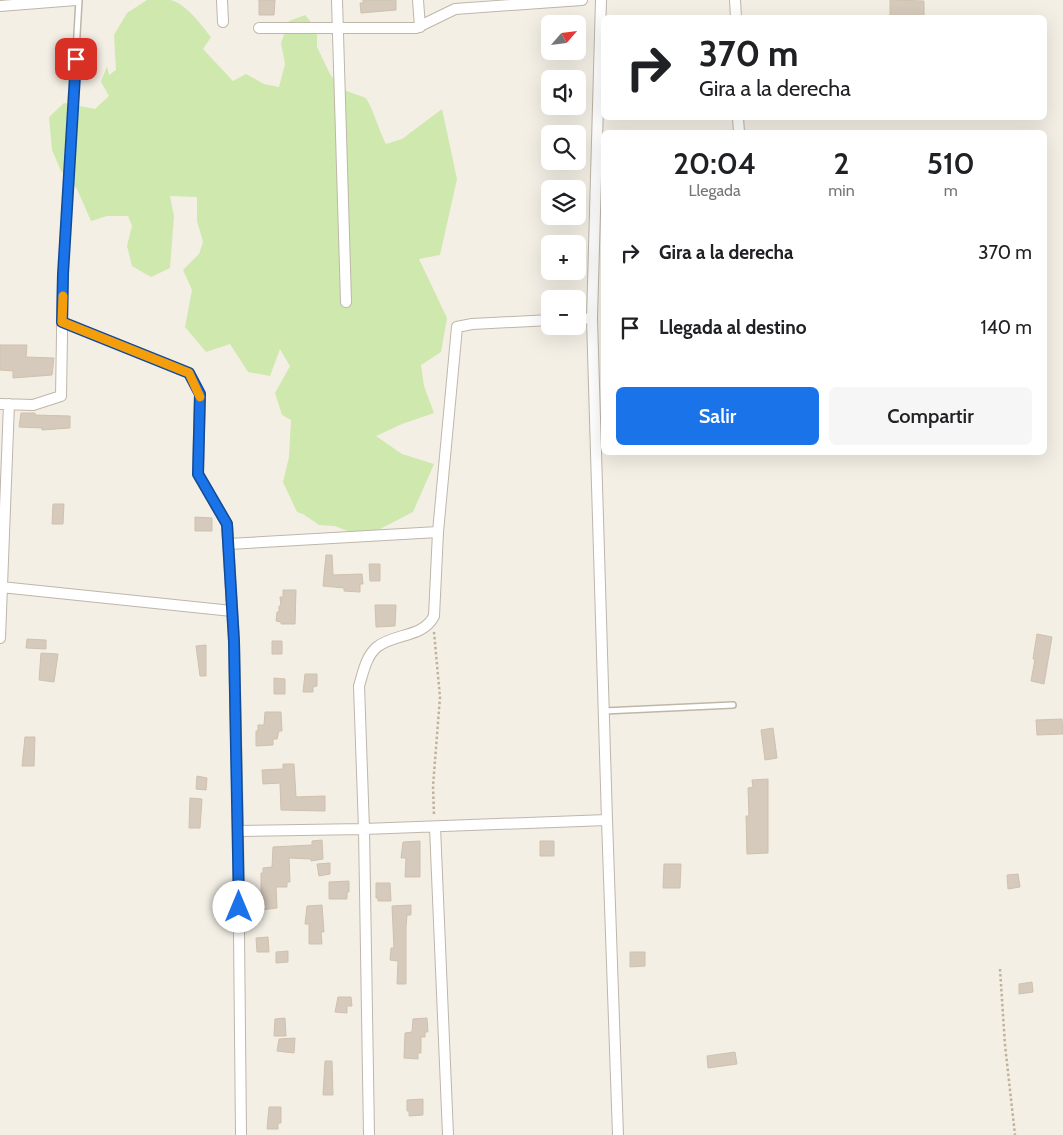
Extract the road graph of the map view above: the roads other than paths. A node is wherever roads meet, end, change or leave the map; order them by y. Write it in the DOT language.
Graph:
graph roads {
  1 [pos="78,0"];
  2 [pos="222,0"];
  3 [pos="337,0"];
  4 [pos="418,0"];
  5 [pos="582,0"];
  6 [pos="601,0"];
  7 [pos="735,0"];
  8 [pos="0,6"];
  9 [pos="736,15"];
  10 [pos="223,22"];
  11 [pos="420,27"];
  12 [pos="258,28"];
  13 [pos="338,28"];
  14 [pos="63,274"];
  15 [pos="346,302"];
  16 [pos="586,318"];
  17 [pos="592,318"];
  18 [pos="541,320"];
  19 [pos="62,322"];
  20 [pos="4,404"];
  21 [pos="438,532"];
  22 [pos="228,544"];
  23 [pos="1,586"];
  24 [pos="232,611"];
  25 [pos="0,638"];
  26 [pos="733,704"];
  27 [pos="603,711"];
  28 [pos="607,820"];
  29 [pos="435,827"];
  30 [pos="364,830"];
  31 [pos="238,831"];
  32 [pos="241,1135"];
  33 [pos="369,1135"];
  34 [pos="448,1135"];
  35 [pos="618,1135"];
  1 -- 8 [label="street"];
  1 -- 14 [label="lane"];
  2 -- 10 [label="street"];
  3 -- 13 [label="street"];
  4 -- 11 [label="street"];
  5 -- 11 [label="street"];
  6 -- 17 [label="street"];
  7 -- 9 [label="street"];
  11 -- 13 [label="street"];
  12 -- 13 [label="street"];
  13 -- 15 [label="street"];
  14 -- 19 [label="street"];
  16 -- 17 [label="street"];
  17 -- 27 [label="street"];
  18 -- 21 [label="street"];
  19 -- 20 [label="street"];
  19 -- 22 [label="street"];
  20 -- 23 [label="street"];
  21 -- 22 [label="street"];
  21 -- 30 [label="street"];
  22 -- 24 [label="street"];
  23 -- 24 [label="street"];
  23 -- 25 [label="street"];
  24 -- 31 [label="street"];
  26 -- 27 [label="lane"];
  27 -- 28 [label="street"];
  28 -- 29 [label="street"];
  28 -- 35 [label="street"];
  29 -- 30 [label="street"];
  29 -- 34 [label="street"];
  30 -- 31 [label="street"];
  30 -- 33 [label="street"];
  31 -- 32 [label="street"];
}
